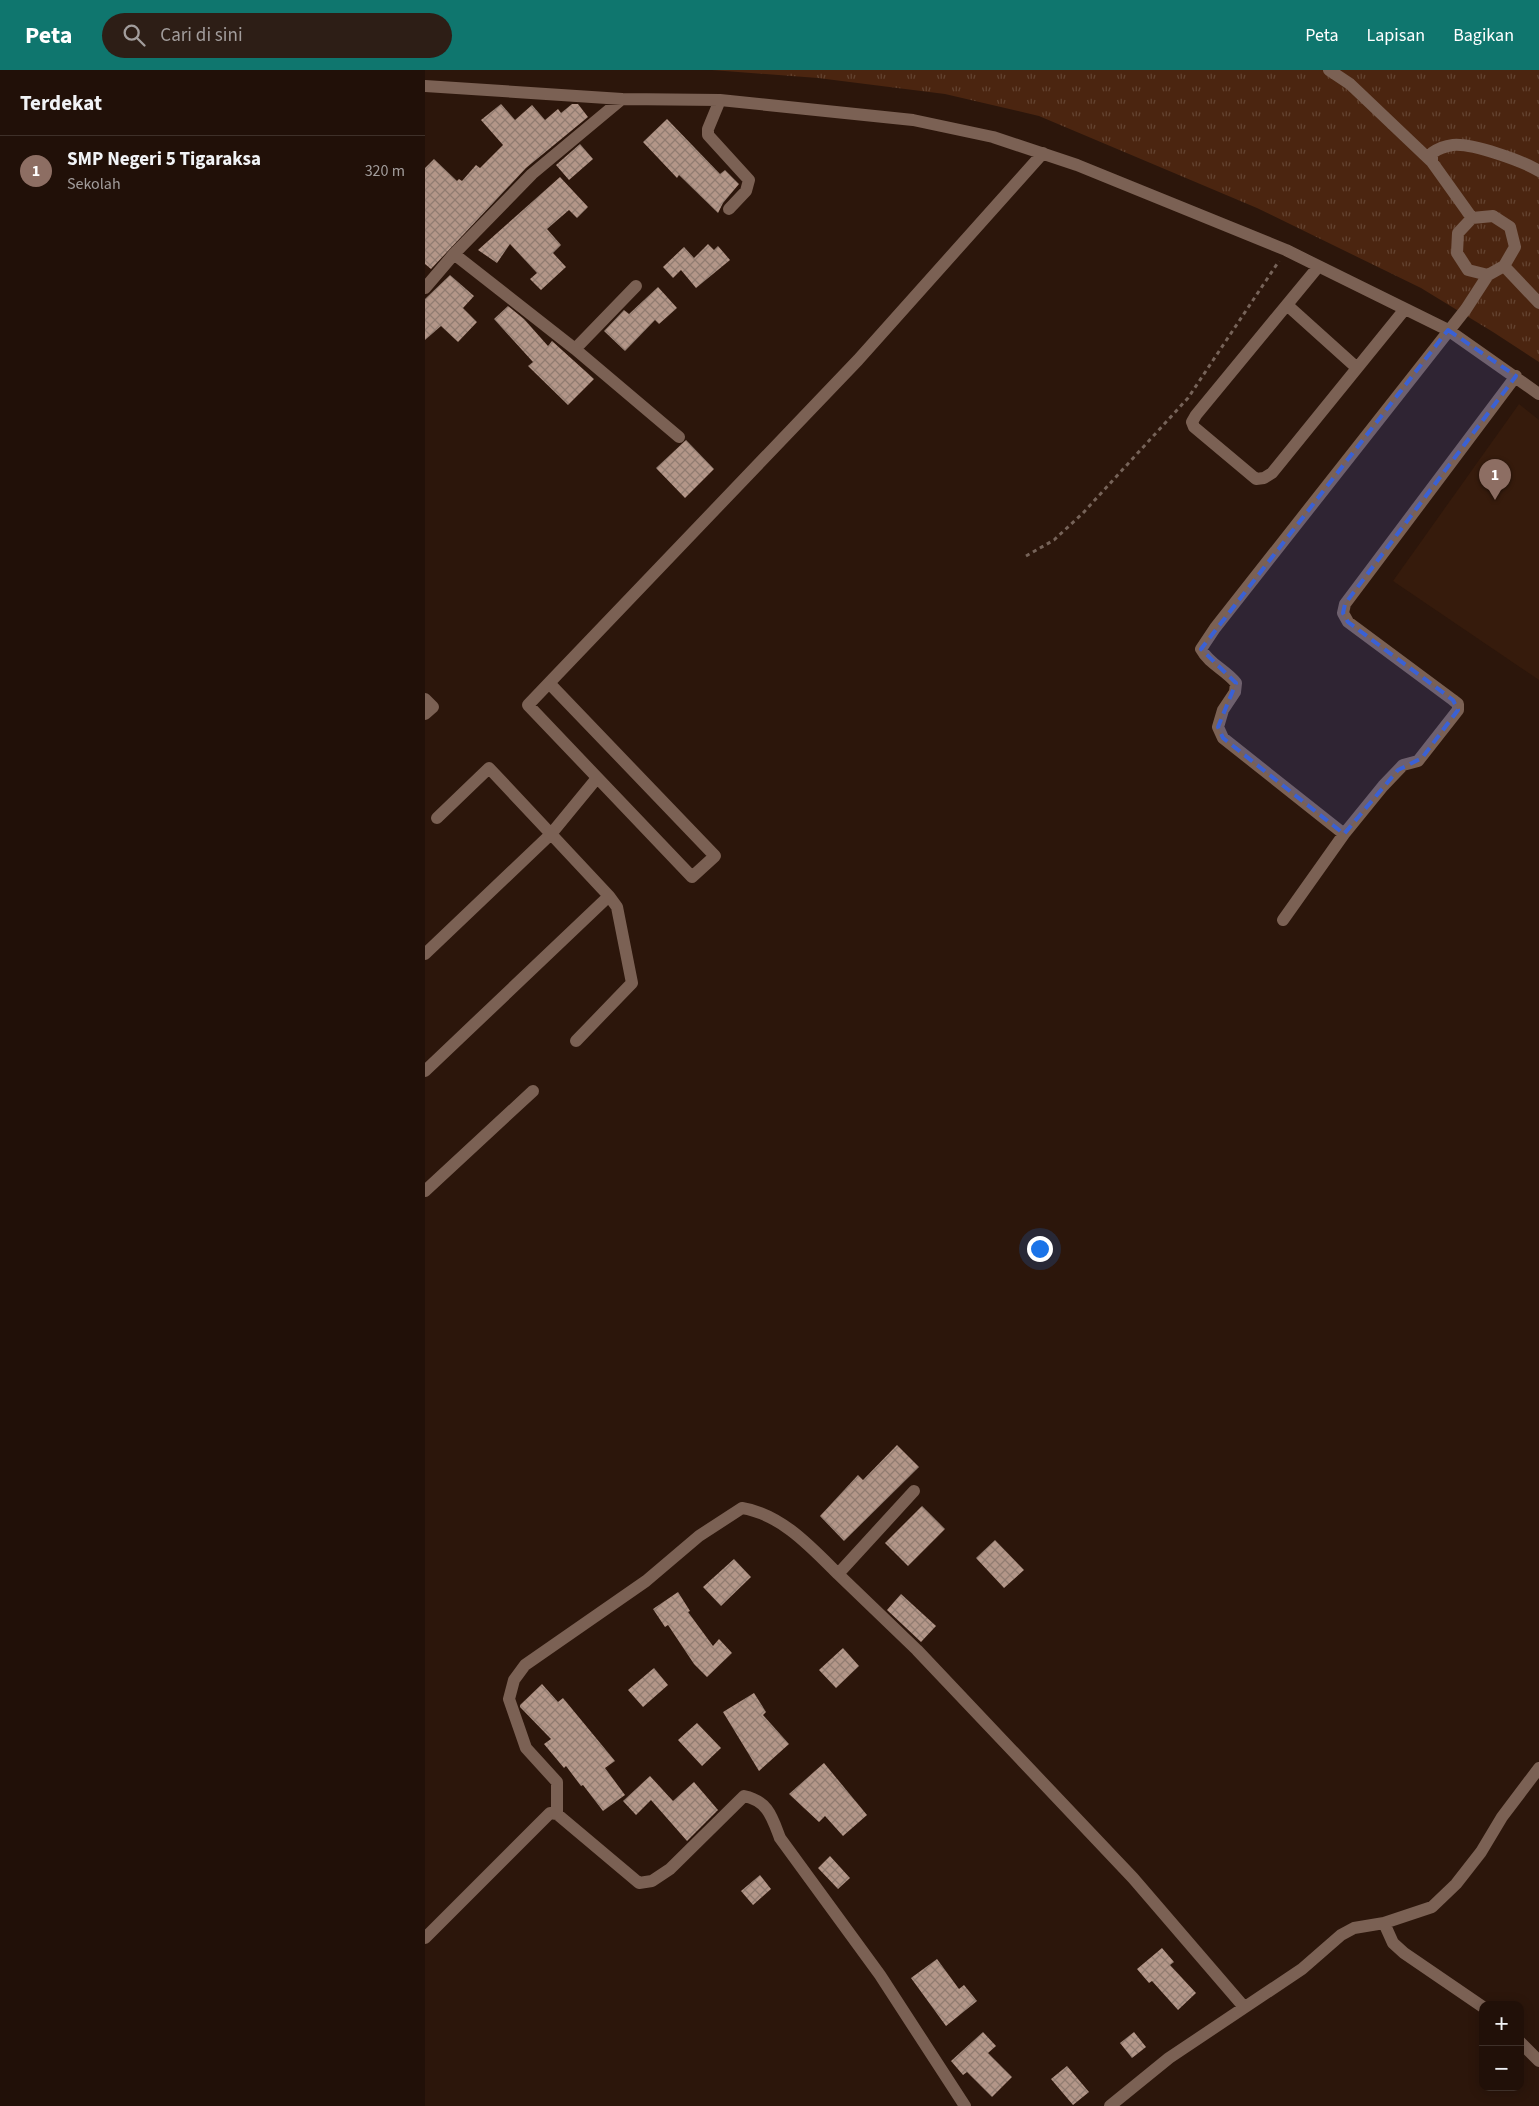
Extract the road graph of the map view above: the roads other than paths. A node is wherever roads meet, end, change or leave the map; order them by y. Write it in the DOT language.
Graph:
graph roads {
  1 [pos="1329,70"];
  2 [pos="425,86"];
  3 [pos="622,98"];
  4 [pos="720,100"];
  5 [pos="1043,153"];
  6 [pos="1431,162"];
  7 [pos="1539,171"];
  8 [pos="729,209"];
  9 [pos="1472,218"];
  10 [pos="454,254"];
  11 [pos="1318,266"];
  12 [pos="1504,266"];
  13 [pos="1488,275"];
  14 [pos="636,286"];
  15 [pos="425,288"];
  16 [pos="1539,303"];
  17 [pos="1287,305"];
  18 [pos="1405,309"];
  19 [pos="1448,330"];
  20 [pos="575,349"];
  21 [pos="1357,368"];
  22 [pos="1516,376"];
  23 [pos="1539,394"];
  24 [pos="679,437"];
  25 [pos="549,683"];
  26 [pos="425,699"];
  27 [pos="425,714"];
  28 [pos="597,778"];
  29 [pos="437,818"];
  30 [pos="551,834"];
  31 [pos="1343,834"];
  32 [pos="609,896"];
  33 [pos="1283,920"];
  34 [pos="425,954"];
  35 [pos="576,1041"];
  36 [pos="425,1071"];
  37 [pos="533,1090"];
  38 [pos="425,1191"];
  39 [pos="914,1490"];
  40 [pos="838,1574"];
  41 [pos="1539,1768"];
  42 [pos="557,1814"];
  43 [pos="1384,1924"];
  44 [pos="425,1938"];
  45 [pos="1479,2004"];
  46 [pos="1244,2007"];
  47 [pos="1524,2046"];
  48 [pos="1539,2061"];
  49 [pos="965,2106"];
  50 [pos="1110,2106"];
  1 -- 6 [label="street"];
  2 -- 3 [label="street"];
  3 -- 4 [label="street"];
  3 -- 10 [label="street"];
  4 -- 5 [label="street"];
  4 -- 8 [label="street"];
  5 -- 11 [label="street"];
  5 -- 25 [label="street"];
  6 -- 7 [label="street"];
  6 -- 9 [label="street"];
  9 -- 12 [label="street"];
  9 -- 13 [label="street"];
  10 -- 15 [label="street"];
  10 -- 20 [label="street"];
  11 -- 17 [label="street"];
  11 -- 18 [label="street"];
  12 -- 13 [label="street"];
  12 -- 16 [label="street"];
  13 -- 19 [label="street"];
  14 -- 20 [label="street"];
  17 -- 21 [label="street"];
  17 -- 21 [label="street"];
  18 -- 19 [label="street"];
  18 -- 21 [label="street"];
  19 -- 22 [label="street"];
  19 -- 31 [label="street"];
  20 -- 24 [label="street"];
  22 -- 23 [label="street"];
  22 -- 31 [label="street"];
  25 -- 28 [label="street"];
  25 -- 28 [label="street"];
  26 -- 27 [label="street"];
  28 -- 30 [label="street"];
  29 -- 30 [label="street"];
  30 -- 32 [label="street"];
  30 -- 34 [label="street"];
  31 -- 33 [label="street"];
  32 -- 35 [label="street"];
  32 -- 36 [label="street"];
  37 -- 38 [label="street"];
  39 -- 40 [label="street"];
  40 -- 42 [label="street"];
  40 -- 46 [label="street"];
  41 -- 43 [label="street"];
  42 -- 44 [label="street"];
  42 -- 49 [label="street"];
  43 -- 45 [label="street"];
  43 -- 46 [label="street"];
  46 -- 50 [label="street"];
  47 -- 48 [label="street"];
}
